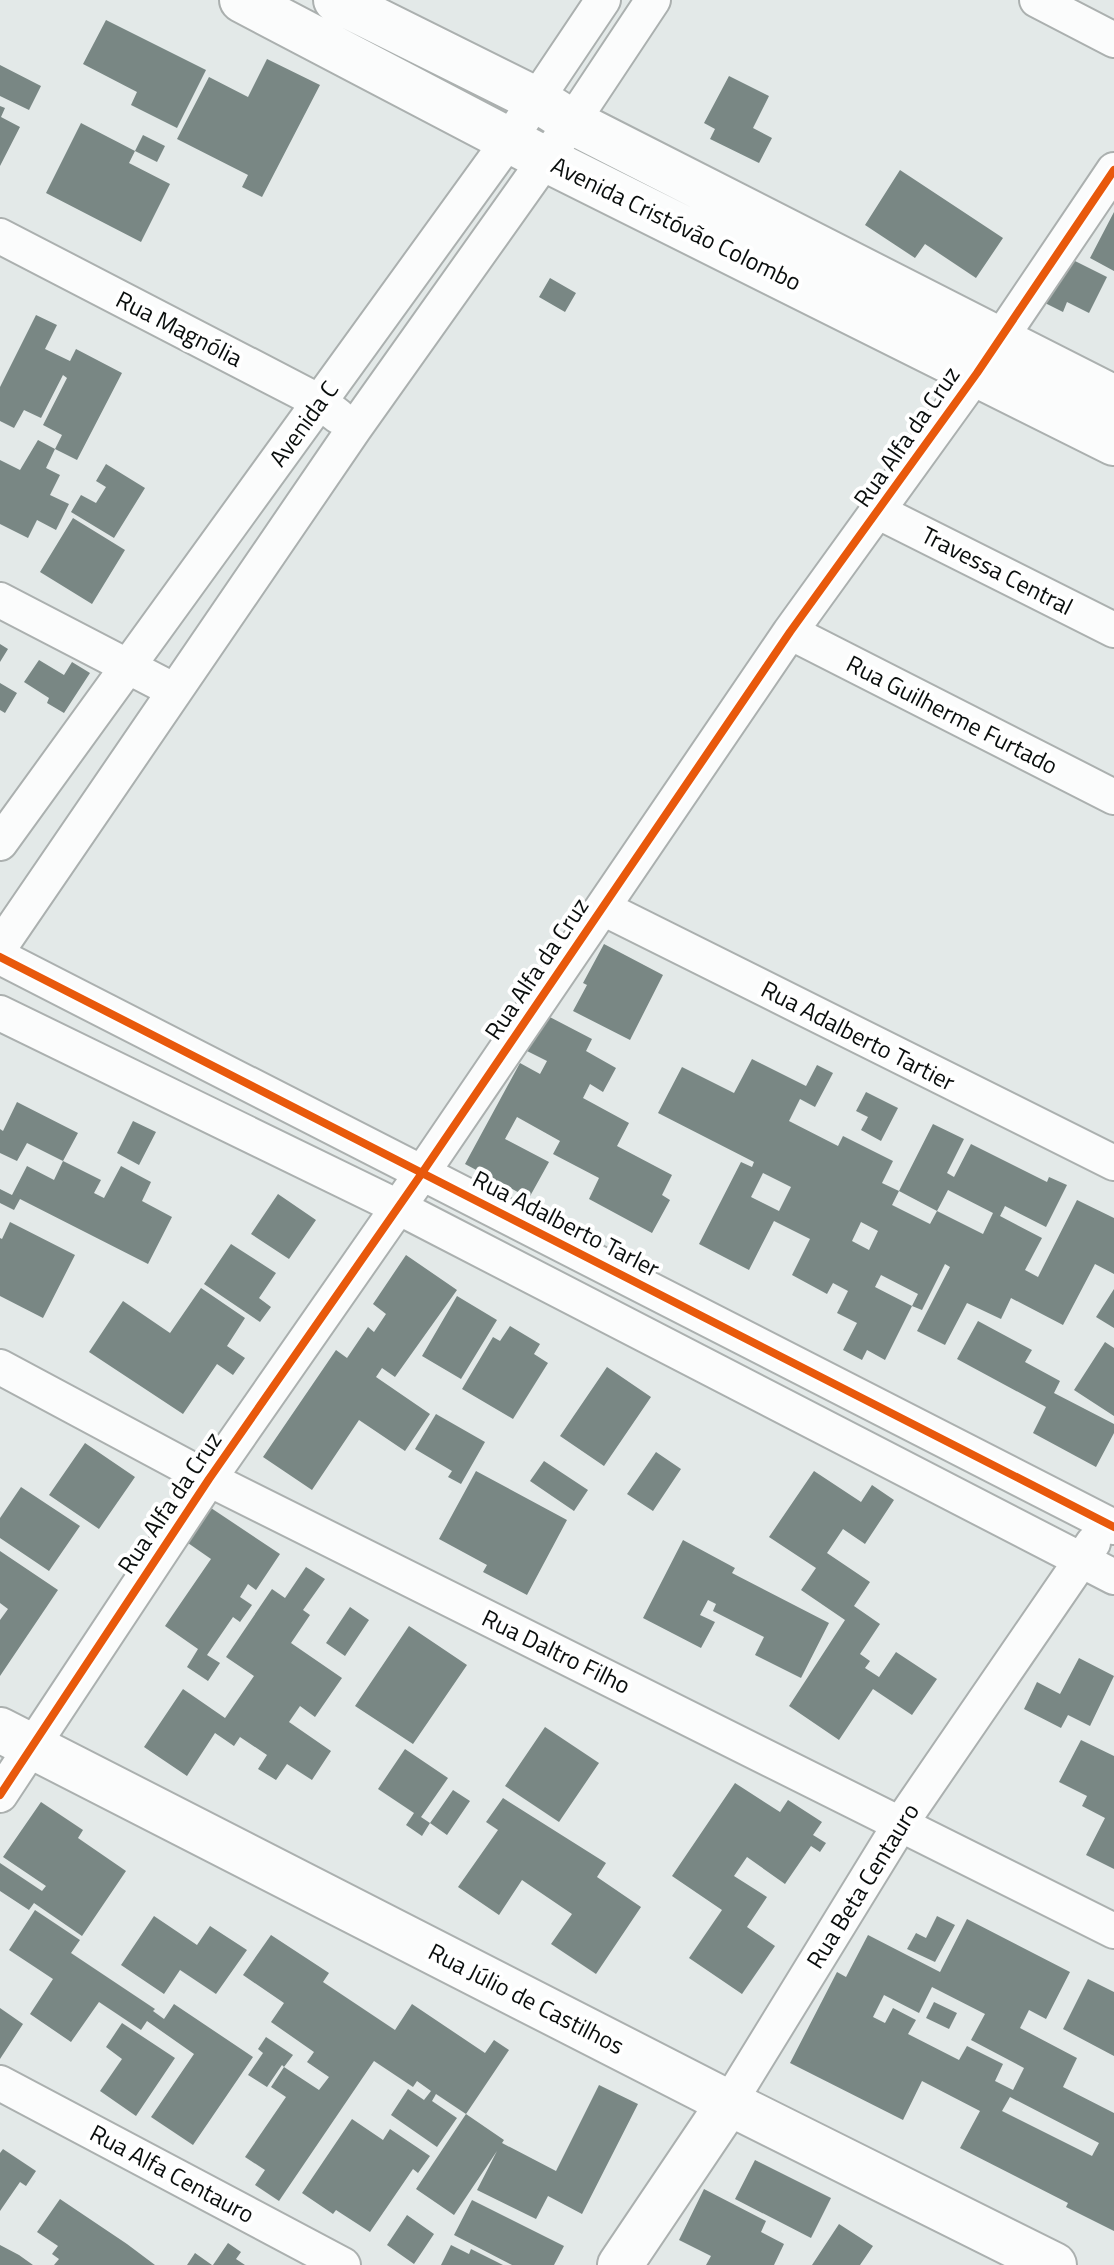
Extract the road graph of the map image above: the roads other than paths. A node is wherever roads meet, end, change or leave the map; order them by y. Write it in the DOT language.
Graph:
graph roads {
  1 [pos="242,0"];
  2 [pos="336,0"];
  3 [pos="603,0"];
  4 [pos="653,0"];
  5 [pos="1037,0"];
  6 [pos="1114,40"];
  7 [pos="554,111"];
  8 [pos="527,149"];
  9 [pos="1114,170"];
  10 [pos="0,236"];
  11 [pos="988,356"];
  12 [pos="1114,398"];
  13 [pos="320,402"];
  14 [pos="354,429"];
  15 [pos="1114,443"];
  16 [pos="879,512"];
  17 [pos="0,600"];
  18 [pos="1114,630"];
  19 [pos="790,632"];
  20 [pos="127,667"];
  21 [pos="175,691"];
  22 [pos="1114,797"];
  23 [pos="0,843"];
  24 [pos="603,908"];
  25 [pos="0,947"];
  26 [pos="0,957"];
  27 [pos="0,1013"];
  28 [pos="1114,1163"];
  29 [pos="422,1173"];
  30 [pos="398,1207"];
  31 [pos="0,1367"];
  32 [pos="209,1479"];
  33 [pos="1111,1521"];
  34 [pos="1082,1561"];
  35 [pos="1114,1577"];
  36 [pos="16,1739"];
  37 [pos="0,1795"];
  38 [pos="901,1823"];
  39 [pos="1114,1931"];
  40 [pos="0,2083"];
  41 [pos="729,2103"];
  42 [pos="343,2265"];
  43 [pos="620,2265"];
  44 [pos="1054,2265"];
  1 -- 8 [label="street, Avenida Cristóvão Colombo"];
  2 -- 7 [label="street, Avenida Cristóvão Colombo"];
  3 -- 7 [label="street"];
  4 -- 7 [label="street"];
  5 -- 6 [label="street"];
  7 -- 8 [label="street"];
  7 -- 11 [label="street, Avenida Cristóvão Colombo"];
  8 -- 11 [label="street, Avenida Cristóvão Colombo"];
  8 -- 13 [label="street, Avenida C"];
  8 -- 14 [label="street"];
  9 -- 11 [label="street, Rua Alfa da Cruz"];
  10 -- 13 [label="street, Rua Magnólia"];
  11 -- 12 [label="street, Avenida Cristóvão Colombo"];
  11 -- 15 [label="street, Avenida Cristóvão Colombo"];
  11 -- 16 [label="street, Rua Alfa da Cruz"];
  13 -- 14 [label="street, Rua Magnólia"];
  13 -- 20 [label="street, Avenida C"];
  14 -- 21 [label="street"];
  16 -- 18 [label="street, Travessa Central"];
  16 -- 19 [label="street, Rua Alfa da Cruz"];
  17 -- 20 [label="street"];
  19 -- 22 [label="street, Rua Guilherme Furtado"];
  19 -- 24 [label="street, Rua Alfa da Cruz"];
  20 -- 21 [label="street"];
  20 -- 23 [label="street, Avenida C"];
  21 -- 25 [label="street"];
  24 -- 28 [label="street, Rua Adalberto Tartier"];
  24 -- 29 [label="street, Rua Alfa da Cruz"];
  26 -- 29 [label="street, Rua Adalberto Tarler"];
  27 -- 30 [label="street"];
  29 -- 30 [label="street, Rua Alfa da Cruz"];
  29 -- 33 [label="street, Rua Adalberto Tarler"];
  30 -- 32 [label="street, Rua Alfa da Cruz"];
  30 -- 34 [label="street"];
  31 -- 32 [label="street, Rua Daltro Filho"];
  32 -- 36 [label="street, Rua Alfa da Cruz"];
  32 -- 38 [label="street, Rua Daltro Filho"];
  33 -- 34 [label="street, Rua Beta Centauro"];
  34 -- 35 [label="street"];
  34 -- 38 [label="street, Rua Beta Centauro"];
  36 -- 37 [label="street, Rua Alfa da Cruz"];
  36 -- 41 [label="street, Rua Júlio de Castilhos"];
  38 -- 39 [label="street, Rua Daltro Filho"];
  38 -- 41 [label="street, Rua Beta Centauro"];
  40 -- 42 [label="street, Rua Alfa Centauro"];
  41 -- 43 [label="street, Rua Beta Centauro"];
  41 -- 44 [label="street, Rua Júlio de Castilhos"];
}
